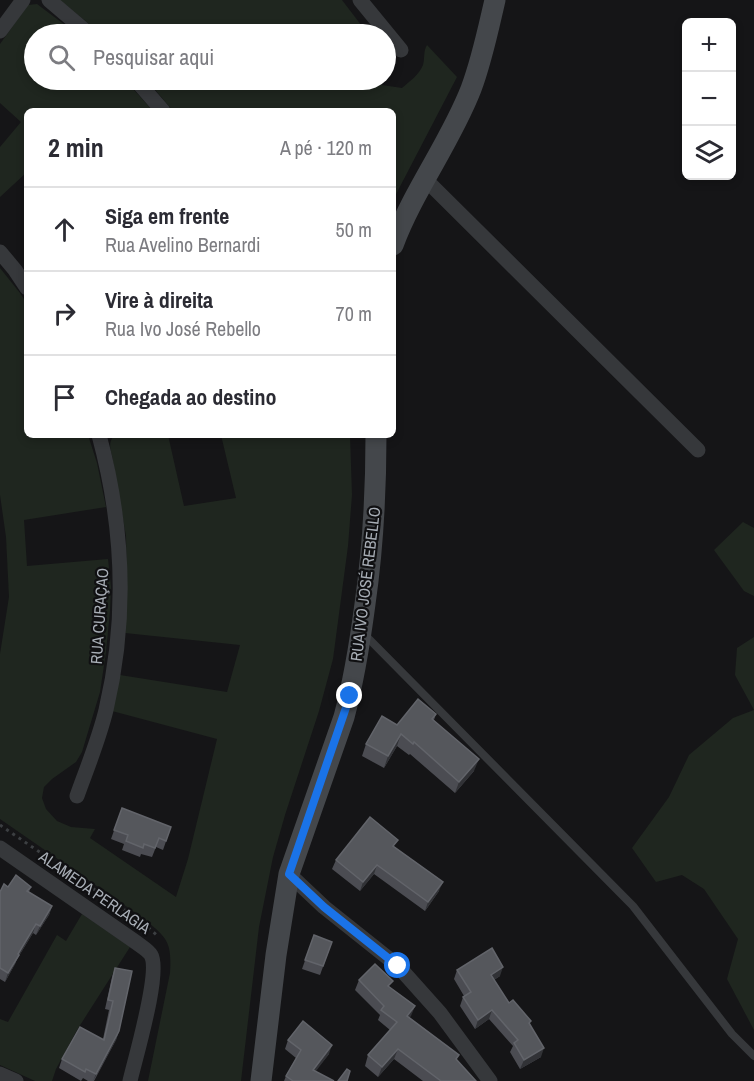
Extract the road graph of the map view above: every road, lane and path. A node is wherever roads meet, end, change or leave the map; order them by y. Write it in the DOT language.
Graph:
graph roads {
  1 [pos="22,0"];
  2 [pos="49,0"];
  3 [pos="360,0"];
  4 [pos="495,0"];
  5 [pos="77,24"];
  6 [pos="380,24"];
  7 [pos="0,31"];
  8 [pos="396,44"];
  9 [pos="401,50"];
  10 [pos="145,90"];
  11 [pos="160,108"];
  12 [pos="425,179"];
  13 [pos="396,238"];
  14 [pos="0,252"];
  15 [pos="24,284"];
  16 [pos="100,438"];
  17 [pos="376,438"];
  18 [pos="698,450"];
  19 [pos="362,632"];
  20 [pos="77,796"];
  21 [pos="1,851"];
  22 [pos="289,874"];
  23 [pos="754,1056"];
  24 [pos="0,1074"];
  25 [pos="16,1081"];
  26 [pos="130,1081"];
  27 [pos="261,1081"];
  28 [pos="490,1081"];
  1 -- 7 [label="street"];
  2 -- 5 [label="street"];
  3 -- 6 [label="street"];
  4 -- 12 [label="street"];
  8 -- 9 [label="street"];
  10 -- 11 [label="street"];
  12 -- 13 [label="street"];
  12 -- 18 [label="street"];
  14 -- 15 [label="street"];
  16 -- 20 [label="street, RUA CURAÇAO"];
  17 -- 19 [label="street, RUA IVO JOSÉ REBELLO"];
  19 -- 22 [label="street, RUA IVO JOSÉ REBELLO"];
  19 -- 23 [label="lane"];
  21 -- 26 [label="street, ALAMEDA PERLAGIA"];
  22 -- 27 [label="street, RUA IVO JOSÉ REBELLO"];
  22 -- 28 [label="street"];
  24 -- 25 [label="street"];
}
